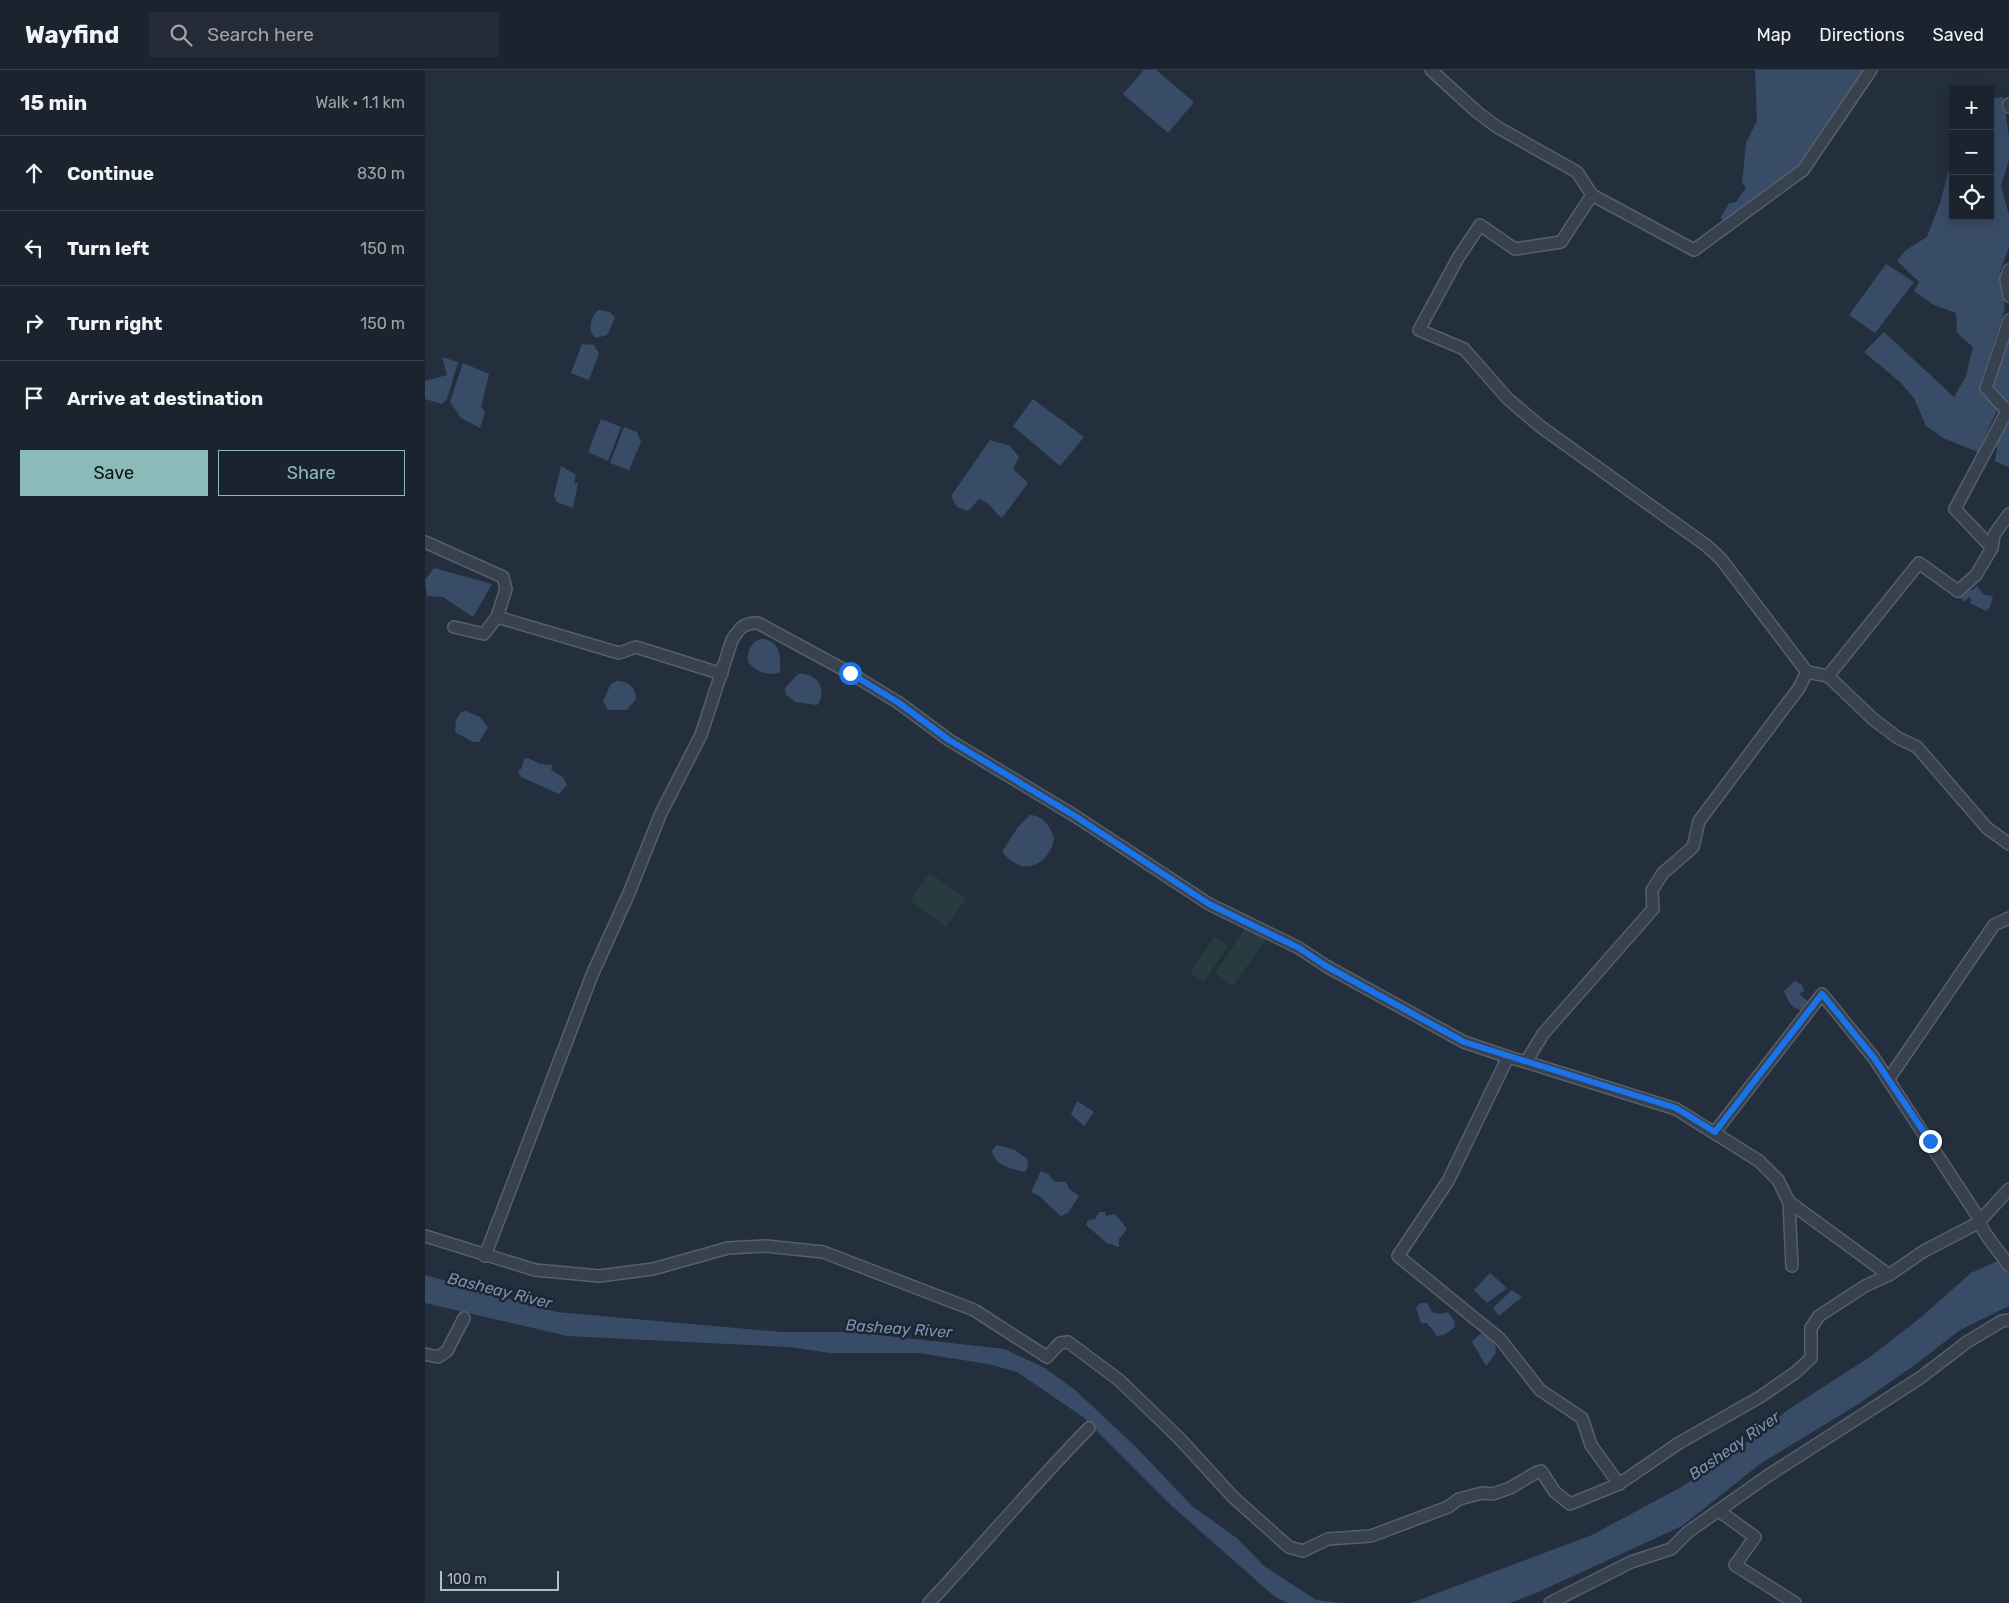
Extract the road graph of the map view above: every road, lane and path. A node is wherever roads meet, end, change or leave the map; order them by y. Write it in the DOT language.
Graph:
graph roads {
  1 [pos="1431,70"];
  2 [pos="1871,70"];
  3 [pos="1592,195"];
  4 [pos="2009,270"];
  5 [pos="2009,296"];
  6 [pos="2009,320"];
  7 [pos="2009,514"];
  8 [pos="425,542"];
  9 [pos="1992,548"];
  10 [pos="497,617"];
  11 [pos="454,628"];
  12 [pos="1807,672"];
  13 [pos="722,674"];
  14 [pos="1828,676"];
  15 [pos="2009,844"];
  16 [pos="2009,918"];
  17 [pos="1508,1057"];
  18 [pos="1526,1062"];
  19 [pos="1888,1080"];
  20 [pos="1715,1132"];
  21 [pos="2009,1190"];
  22 [pos="1789,1202"];
  23 [pos="1979,1223"];
  24 [pos="425,1236"];
  25 [pos="485,1256"];
  26 [pos="1792,1266"];
  27 [pos="2009,1266"];
  28 [pos="1889,1276"];
  29 [pos="464,1318"];
  30 [pos="2009,1320"];
  31 [pos="425,1354"];
  32 [pos="1089,1428"];
  33 [pos="1619,1484"];
  34 [pos="1719,1511"];
  35 [pos="929,1603"];
  36 [pos="1550,1603"];
  37 [pos="1795,1603"];
  1 -- 3 [label="street"];
  2 -- 3 [label="street"];
  3 -- 12 [label="street"];
  4 -- 5 [label="street"];
  6 -- 9 [label="street"];
  7 -- 9 [label="street"];
  8 -- 10 [label="street"];
  9 -- 14 [label="street"];
  10 -- 11 [label="street"];
  10 -- 13 [label="street"];
  12 -- 14 [label="street"];
  12 -- 18 [label="street"];
  13 -- 17 [label="street"];
  13 -- 25 [label="street"];
  14 -- 15 [label="street"];
  16 -- 19 [label="street"];
  17 -- 18 [label="street"];
  17 -- 33 [label="street"];
  18 -- 20 [label="street"];
  19 -- 20 [label="street"];
  19 -- 23 [label="street"];
  20 -- 22 [label="street"];
  21 -- 23 [label="street"];
  22 -- 26 [label="street"];
  22 -- 28 [label="street"];
  23 -- 27 [label="street"];
  23 -- 28 [label="street"];
  24 -- 25 [label="street"];
  25 -- 33 [label="street"];
  28 -- 33 [label="street"];
  29 -- 31 [label="street"];
  30 -- 34 [label="street"];
  32 -- 35 [label="street"];
  34 -- 36 [label="street"];
  34 -- 37 [label="street"];
}
